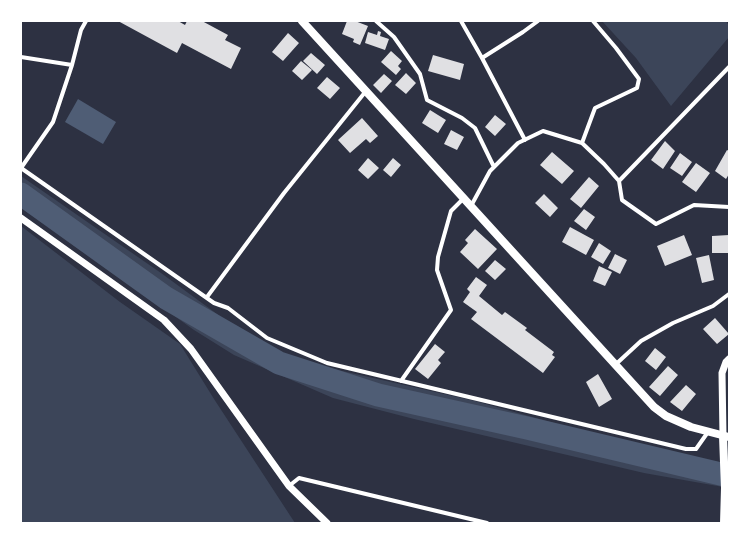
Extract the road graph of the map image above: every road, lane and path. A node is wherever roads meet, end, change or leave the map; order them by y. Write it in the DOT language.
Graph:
graph roads {
  1 [pos="86,21"];
  2 [pos="302,21"];
  3 [pos="376,21"];
  4 [pos="461,21"];
  5 [pos="538,21"];
  6 [pos="592,21"];
  7 [pos="21,57"];
  8 [pos="482,58"];
  9 [pos="72,65"];
  10 [pos="729,67"];
  11 [pos="366,92"];
  12 [pos="525,140"];
  13 [pos="582,143"];
  14 [pos="21,168"];
  15 [pos="494,168"];
  16 [pos="619,181"];
  17 [pos="464,198"];
  18 [pos="471,206"];
  19 [pos="729,207"];
  20 [pos="21,218"];
  21 [pos="729,294"];
  22 [pos="207,298"];
  23 [pos="729,359"];
  24 [pos="614,365"];
  25 [pos="402,381"];
  26 [pos="708,432"];
  27 [pos="726,436"];
  28 [pos="289,486"];
  29 [pos="326,523"];
  30 [pos="488,523"];
  31 [pos="724,523"];
  1 -- 9 [label="street"];
  2 -- 11 [label="main road"];
  3 -- 15 [label="street"];
  4 -- 8 [label="street"];
  5 -- 8 [label="street"];
  6 -- 13 [label="street"];
  7 -- 9 [label="street"];
  8 -- 12 [label="street"];
  9 -- 14 [label="street"];
  10 -- 16 [label="street"];
  11 -- 17 [label="main road"];
  11 -- 22 [label="street"];
  12 -- 13 [label="street"];
  12 -- 15 [label="street"];
  13 -- 16 [label="street"];
  14 -- 22 [label="street"];
  15 -- 18 [label="street"];
  16 -- 19 [label="street"];
  17 -- 18 [label="main road"];
  17 -- 25 [label="street"];
  18 -- 24 [label="main road"];
  20 -- 28 [label="street"];
  21 -- 24 [label="street"];
  22 -- 25 [label="street"];
  23 -- 27 [label="street"];
  24 -- 26 [label="main road"];
  25 -- 26 [label="street"];
  26 -- 27 [label="main road"];
  27 -- 31 [label="main road"];
  28 -- 29 [label="street"];
  28 -- 30 [label="street"];
}
